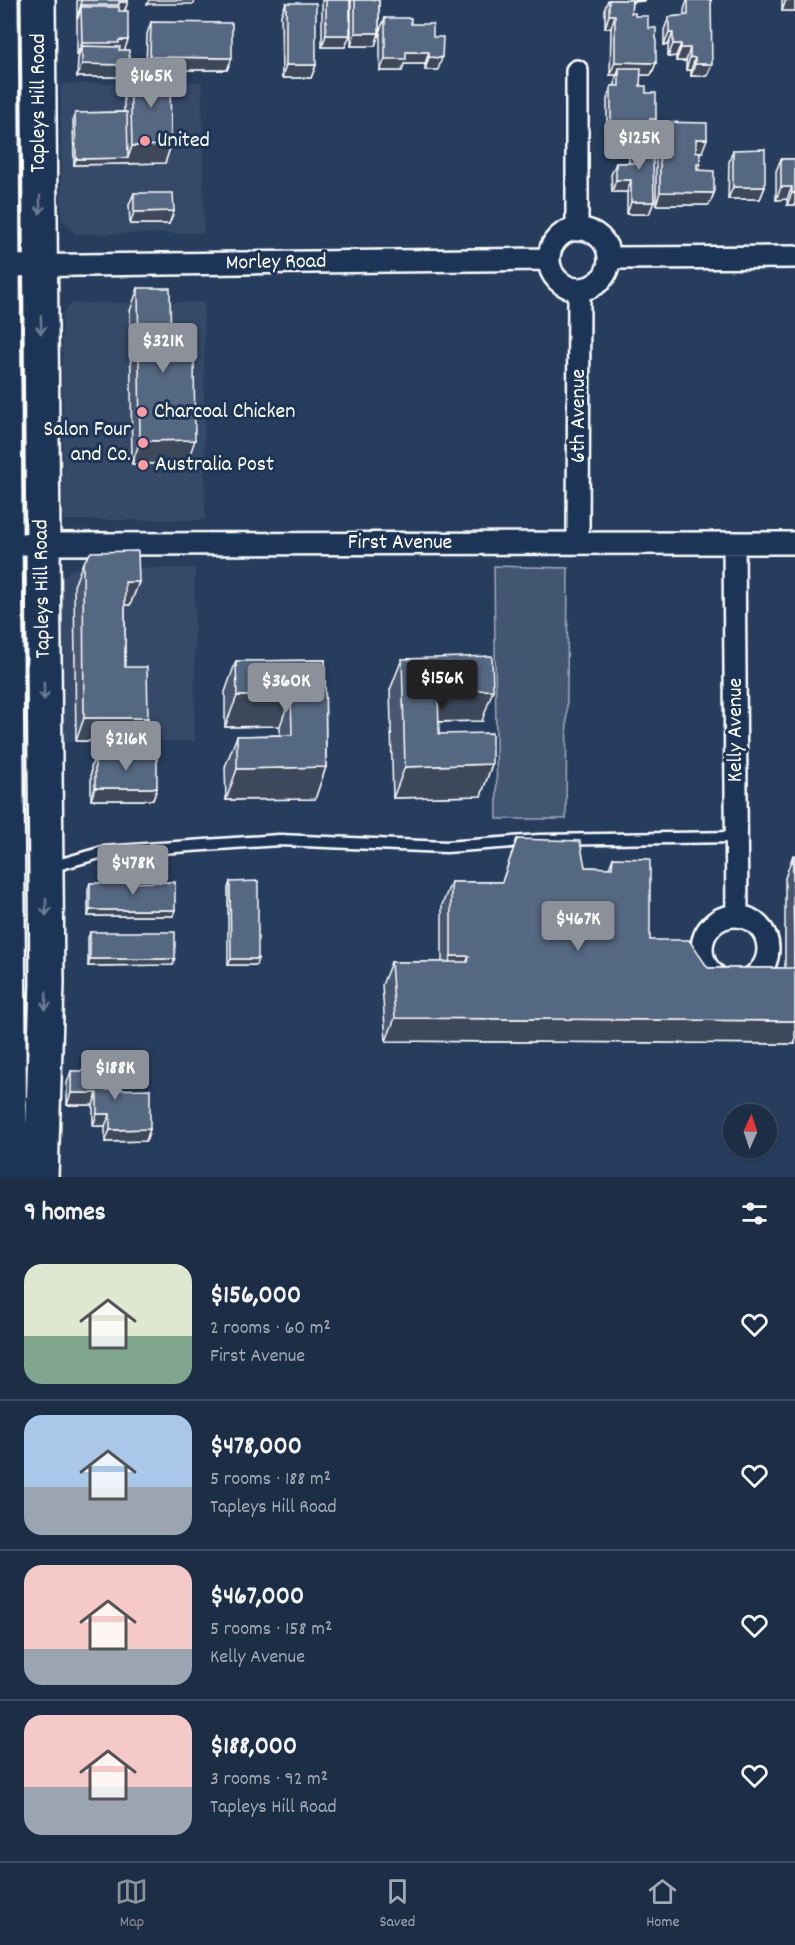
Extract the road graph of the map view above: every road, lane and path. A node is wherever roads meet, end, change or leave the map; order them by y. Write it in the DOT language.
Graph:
graph roads {
  1 [pos="1,0"];
  2 [pos="38,0"];
  3 [pos="577,71"];
  4 [pos="576,230"];
  5 [pos="795,257"];
  6 [pos="609,258"];
  7 [pos="549,259"];
  8 [pos="3,266"];
  9 [pos="41,266"];
  10 [pos="579,289"];
  11 [pos="2,415"];
  12 [pos="578,542"];
  13 [pos="734,543"];
  14 [pos="795,543"];
  15 [pos="5,544"];
  16 [pos="43,544"];
  17 [pos="3,611"];
  18 [pos="44,611"];
  19 [pos="737,837"];
  20 [pos="46,866"];
  21 [pos="737,916"];
  22 [pos="46,943"];
  23 [pos="4,944"];
  24 [pos="10,1177"];
  25 [pos="41,1177"];
  1 -- 8 [label="main road, Tapleys Hill Road"];
  2 -- 9 [label="main road, Tapleys Hill Road, one-way"];
  3 -- 4 [label="street"];
  4 -- 6 [label="street"];
  4 -- 7 [label="street"];
  5 -- 6 [label="street"];
  6 -- 10 [label="street"];
  7 -- 9 [label="street, Morley Road"];
  7 -- 10 [label="street"];
  8 -- 9 [label="street, Morley Road"];
  8 -- 11 [label="main road, Tapleys Hill Road"];
  9 -- 16 [label="main road, Tapleys Hill Road, one-way"];
  10 -- 12 [label="street, 6th Avenue"];
  11 -- 15 [label="main road, Tapleys Hill Road"];
  12 -- 13 [label="street, First Avenue"];
  12 -- 16 [label="street, First Avenue"];
  13 -- 14 [label="street, First Avenue"];
  13 -- 19 [label="street, Kelly Avenue"];
  15 -- 16 [label="street, First Avenue"];
  15 -- 17 [label="main road, Tapleys Hill Road"];
  16 -- 18 [label="main road, Tapleys Hill Road"];
  17 -- 18 [label="street"];
  17 -- 23 [label="main road, Tapleys Hill Road"];
  18 -- 20 [label="main road, Tapleys Hill Road, one-way"];
  19 -- 20 [label="lane"];
  19 -- 21 [label="street, Kelly Avenue"];
  20 -- 22 [label="main road, Tapleys Hill Road, one-way"];
  22 -- 23 [label="street"];
  22 -- 25 [label="main road, Tapleys Hill Road, one-way"];
  23 -- 24 [label="main road, Tapleys Hill Road"];
}
